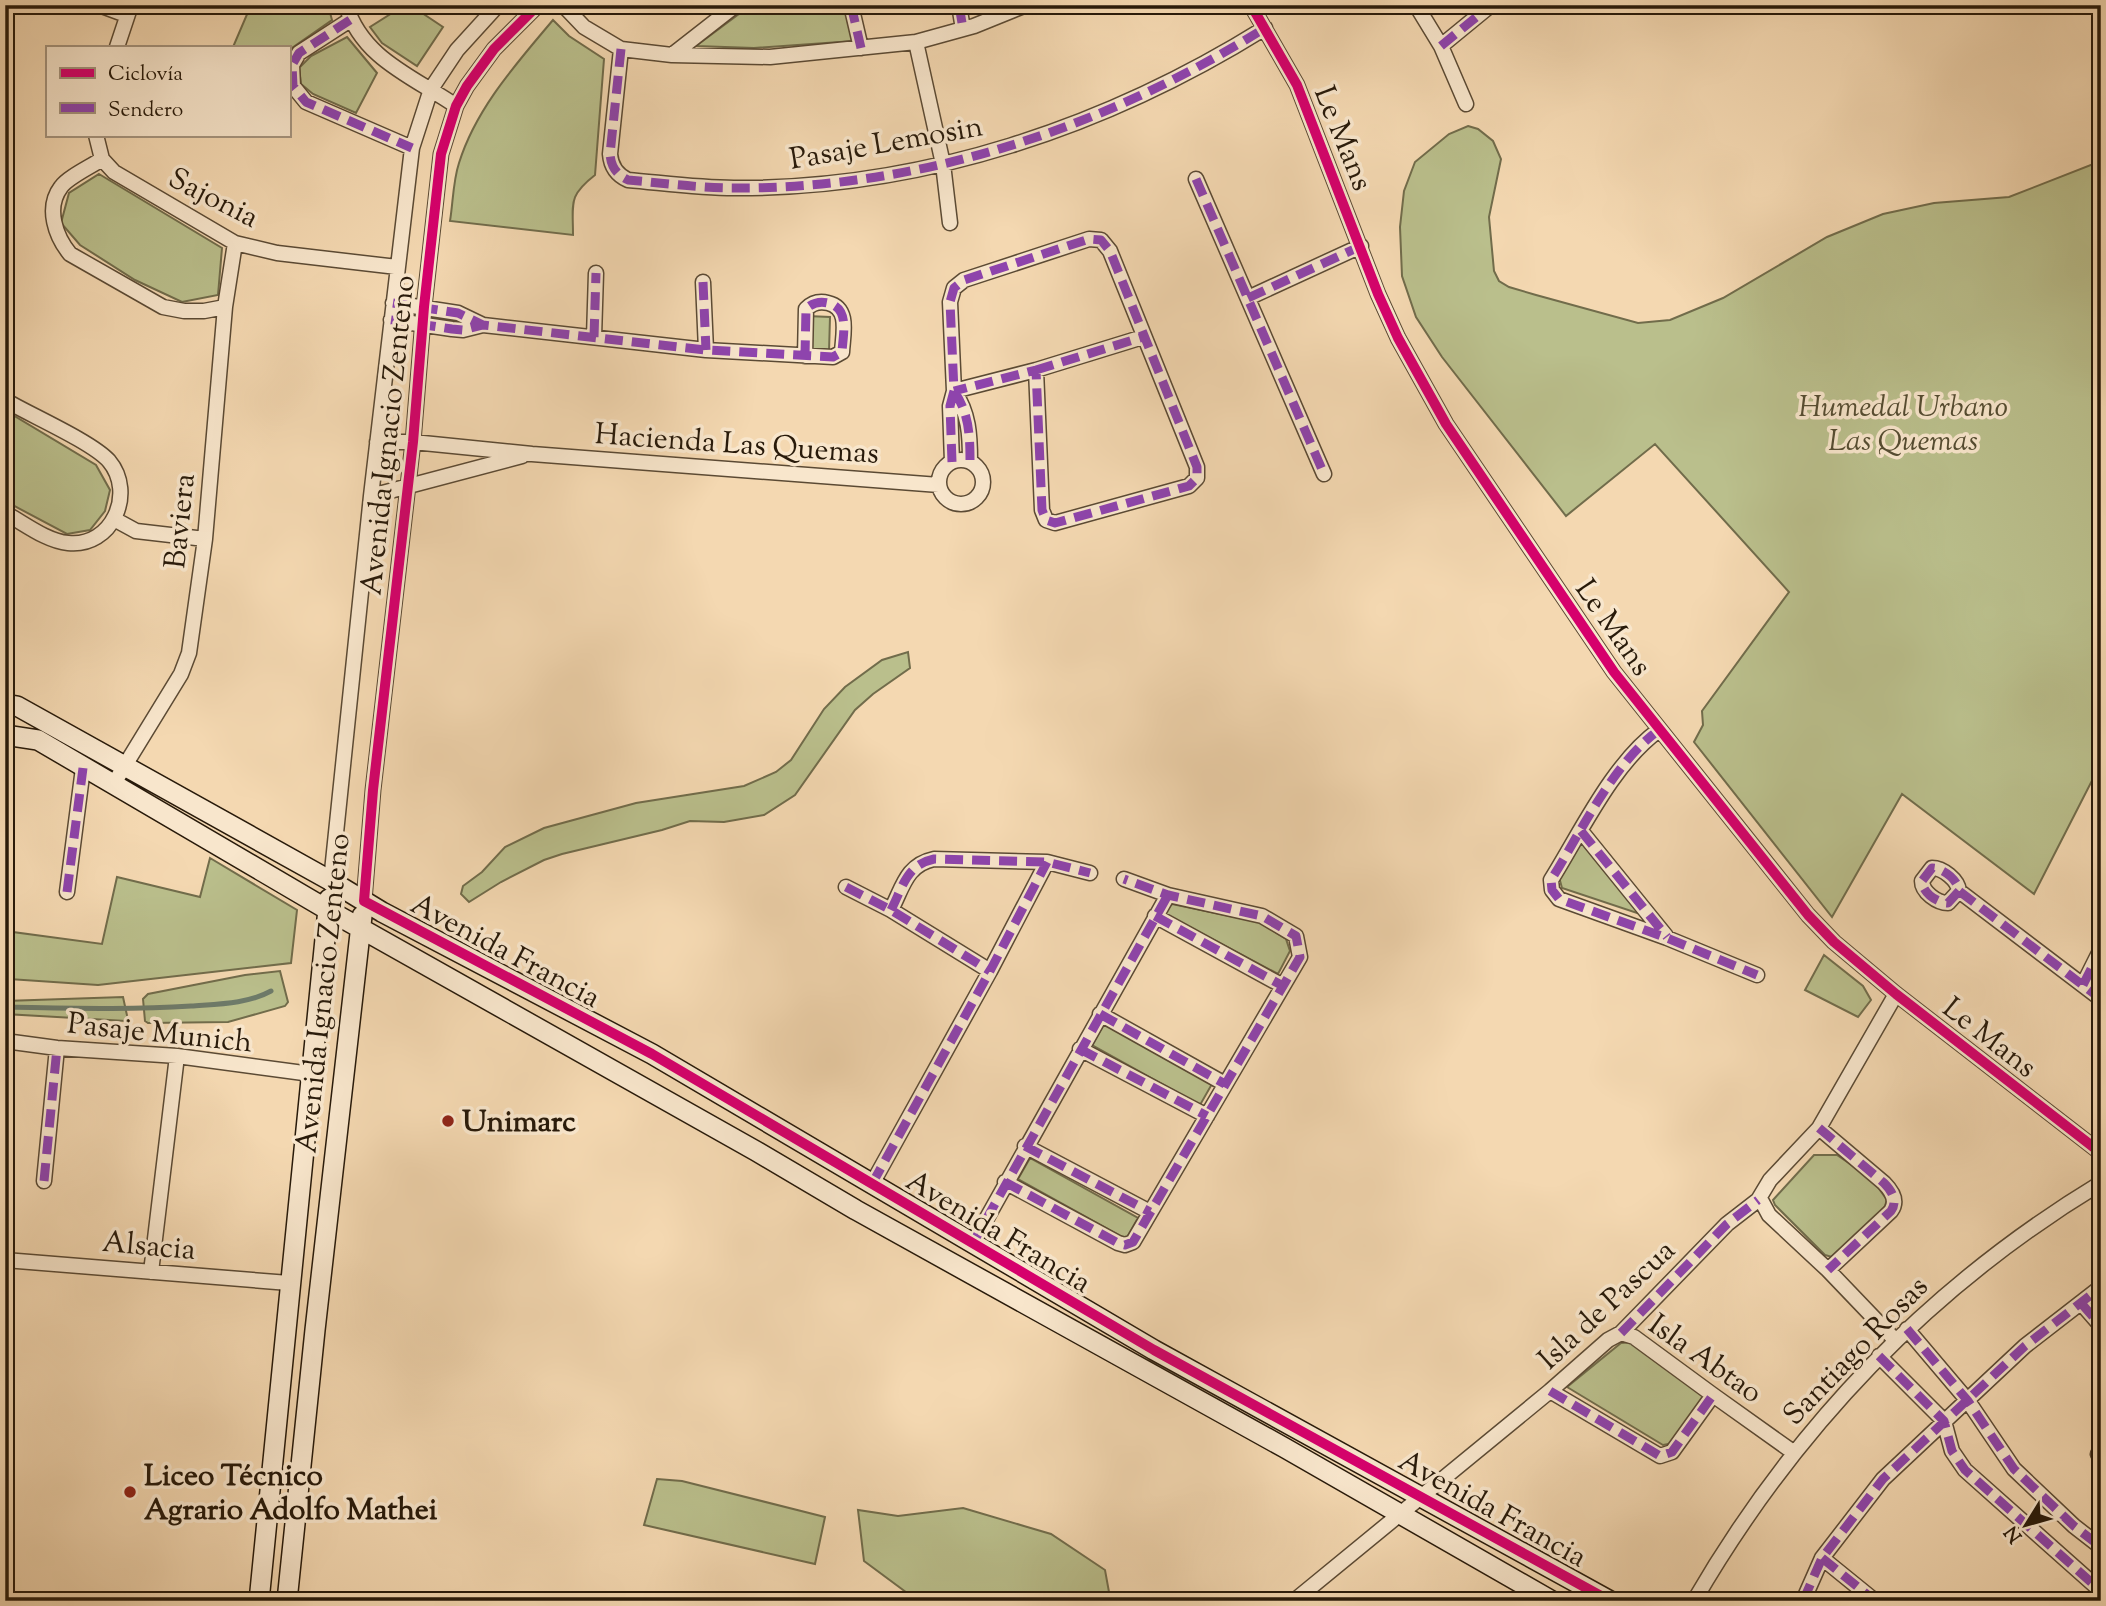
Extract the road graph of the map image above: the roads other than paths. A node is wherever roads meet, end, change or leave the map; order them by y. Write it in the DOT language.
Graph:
graph roads {
  1 [pos="99,5"];
  2 [pos="346,5"];
  3 [pos="498,5"];
  4 [pos="538,5"];
  5 [pos="563,5"];
  6 [pos="736,5"];
  7 [pos="851,5"];
  8 [pos="959,5"];
  9 [pos="1026,5"];
  10 [pos="1251,5"];
  11 [pos="1416,5"];
  12 [pos="1491,5"];
  13 [pos="129,10"];
  14 [pos="350,20"];
  15 [pos="1265,28"];
  16 [pos="963,29"];
  17 [pos="916,42"];
  18 [pos="117,46"];
  19 [pos="1441,46"];
  20 [pos="861,48"];
  21 [pos="621,49"];
  22 [pos="672,55"];
  23 [pos="431,89"];
  24 [pos="1466,104"];
  25 [pos="456,106"];
  26 [pos="96,136"];
  27 [pos="412,148"];
  28 [pos="102,159"];
  29 [pos="943,164"];
  30 [pos="1196,178"];
  31 [pos="950,223"];
  32 [pos="235,243"];
  33 [pos="1361,246"];
  34 [pos="397,267"];
  35 [pos="596,273"];
  36 [pos="703,282"];
  37 [pos="1248,298"];
  38 [pos="393,303"];
  39 [pos="225,307"];
  40 [pos="424,307"];
  41 [pos="391,320"];
  42 [pos="422,325"];
  43 [pos="483,325"];
  44 [pos="594,337"];
  45 [pos="1143,337"];
  46 [pos="706,350"];
  47 [pos="805,356"];
  48 [pos="1036,370"];
  49 [pos="954,391"];
  50 [pos="5,403"];
  51 [pos="377,442"];
  52 [pos="413,442"];
  53 [pos="531,454"];
  54 [pos="970,461"];
  55 [pos="952,462"];
  56 [pos="1324,474"];
  57 [pos="939,485"];
  58 [pos="408,486"];
  59 [pos="371,496"];
  60 [pos="5,513"];
  61 [pos="114,519"];
  62 [pos="205,539"];
  63 [pos="9,703"];
  64 [pos="1659,730"];
  65 [pos="5,735"];
  66 [pos="124,766"];
  67 [pos="83,768"];
  68 [pos="113,785"];
  69 [pos="1581,831"];
  70 [pos="1046,862"];
  71 [pos="1090,873"];
  72 [pos="1124,878"];
  73 [pos="331,881"];
  74 [pos="846,887"];
  75 [pos="1959,891"];
  76 [pos="67,892"];
  77 [pos="1168,895"];
  78 [pos="364,901"];
  79 [pos="328,910"];
  80 [pos="891,910"];
  81 [pos="1155,916"];
  82 [pos="361,928"];
  83 [pos="1667,938"];
  84 [pos="2101,949"];
  85 [pos="990,971"];
  86 [pos="1757,975"];
  87 [pos="2083,985"];
  88 [pos="1283,986"];
  89 [pos="1896,994"];
  90 [pos="2101,999"];
  91 [pos="1100,1014"];
  92 [pos="5,1041"];
  93 [pos="57,1048"];
  94 [pos="1080,1049"];
  95 [pos="177,1056"];
  96 [pos="311,1074"];
  97 [pos="1225,1084"];
  98 [pos="1207,1116"];
  99 [pos="1819,1128"];
  100 [pos="1025,1146"];
  101 [pos="2101,1153"];
  102 [pos="44,1181"];
  103 [pos="1005,1182"];
  104 [pos="2101,1183"];
  105 [pos="872,1184"];
  106 [pos="1758,1200"];
  107 [pos="856,1210"];
  108 [pos="1150,1212"];
  109 [pos="973,1243"];
  110 [pos="5,1260"];
  111 [pos="1001,1260"];
  112 [pos="1828,1269"];
  113 [pos="151,1272"];
  114 [pos="289,1283"];
  115 [pos="989,1283"];
  116 [pos="2101,1287"];
  117 [pos="2081,1303"];
  118 [pos="2101,1326"];
  119 [pos="1906,1329"];
  120 [pos="1621,1333"];
  121 [pos="1895,1340"];
  122 [pos="1154,1350"];
  123 [pos="1879,1356"];
  124 [pos="282,1363"];
  125 [pos="1142,1368"];
  126 [pos="310,1374"];
  127 [pos="1550,1391"];
  128 [pos="1713,1395"];
  129 [pos="1968,1401"];
  130 [pos="1944,1421"];
  131 [pos="1296,1428"];
  132 [pos="1285,1448"];
  133 [pos="1793,1451"];
  134 [pos="1421,1496"];
  135 [pos="1400,1513"];
  136 [pos="2101,1548"];
  137 [pos="1822,1558"];
  138 [pos="2101,1591"];
  139 [pos="259,1601"];
  140 [pos="287,1601"];
  141 [pos="1294,1601"];
  142 [pos="1552,1601"];
  143 [pos="1610,1601"];
  144 [pos="1694,1601"];
  145 [pos="1802,1601"];
  146 [pos="1875,1601"];
  1 -- 13 [label="street"];
  2 -- 14 [label="street"];
  3 -- 23 [label="street, Avenida Ignacio Zenteno"];
  4 -- 25 [label="street, Avenida Ignacio Zenteno"];
  5 -- 21 [label="street"];
  6 -- 22 [label="street"];
  7 -- 20 [label="street"];
  8 -- 16 [label="street"];
  9 -- 16 [label="street"];
  10 -- 15 [label="street, Le Mans"];
  11 -- 19 [label="street"];
  12 -- 19 [label="street"];
  13 -- 18 [label="street"];
  14 -- 23 [label="street"];
  14 -- 27 [label="street"];
  15 -- 29 [label="street, Pasaje Lemosin"];
  15 -- 33 [label="street, Le Mans"];
  16 -- 17 [label="street"];
  17 -- 20 [label="street"];
  17 -- 29 [label="street"];
  19 -- 24 [label="street"];
  20 -- 22 [label="street"];
  21 -- 22 [label="street"];
  21 -- 29 [label="street, Pasaje Lemosin"];
  23 -- 25 [label="street"];
  23 -- 27 [label="street, Avenida Ignacio Zenteno"];
  25 -- 40 [label="street, Avenida Ignacio Zenteno"];
  26 -- 28 [label="street"];
  27 -- 34 [label="street, Avenida Ignacio Zenteno"];
  28 -- 32 [label="street, Sajonia"];
  28 -- 39 [label="street"];
  29 -- 31 [label="street"];
  30 -- 37 [label="street"];
  32 -- 34 [label="street, Sajonia"];
  32 -- 39 [label="street, Baviera"];
  33 -- 37 [label="street"];
  33 -- 64 [label="street, Le Mans"];
  34 -- 38 [label="street, Avenida Ignacio Zenteno"];
  35 -- 44 [label="street"];
  36 -- 46 [label="street"];
  37 -- 56 [label="street"];
  38 -- 40 [label="street"];
  38 -- 41 [label="street, Avenida Ignacio Zenteno"];
  39 -- 62 [label="street, Baviera"];
  40 -- 42 [label="street, Avenida Ignacio Zenteno"];
  40 -- 43 [label="street"];
  41 -- 42 [label="street"];
  41 -- 51 [label="street, Avenida Ignacio Zenteno"];
  42 -- 43 [label="street"];
  42 -- 52 [label="street, Avenida Ignacio Zenteno"];
  43 -- 44 [label="street"];
  44 -- 46 [label="street"];
  45 -- 48 [label="street"];
  45 -- 48 [label="street"];
  45 -- 49 [label="street"];
  46 -- 47 [label="street"];
  48 -- 49 [label="street"];
  49 -- 54 [label="street"];
  49 -- 55 [label="street"];
  50 -- 61 [label="street"];
  51 -- 52 [label="street, Hacienda Las Quemas"];
  51 -- 59 [label="street, Avenida Ignacio Zenteno"];
  52 -- 53 [label="street, Hacienda Las Quemas"];
  52 -- 58 [label="street, Avenida Ignacio Zenteno"];
  53 -- 57 [label="street, Hacienda Las Quemas"];
  53 -- 58 [label="street"];
  54 -- 55 [label="street"];
  54 -- 57 [label="street"];
  55 -- 57 [label="street"];
  58 -- 59 [label="street"];
  58 -- 78 [label="street, Avenida Ignacio Zenteno"];
  59 -- 73 [label="street, Avenida Ignacio Zenteno"];
  60 -- 61 [label="street"];
  61 -- 62 [label="street"];
  62 -- 66 [label="street, Baviera"];
  63 -- 66 [label="street, Avenida Francia"];
  64 -- 69 [label="street"];
  64 -- 89 [label="street, Le Mans"];
  65 -- 67 [label="street, Avenida Francia"];
  66 -- 68 [label="street, Baviera"];
  66 -- 73 [label="street, Avenida Francia"];
  67 -- 68 [label="street, Avenida Francia"];
  67 -- 76 [label="street"];
  68 -- 79 [label="street, Avenida Francia"];
  69 -- 83 [label="street"];
  69 -- 83 [label="street"];
  70 -- 71 [label="street"];
  70 -- 80 [label="street"];
  70 -- 85 [label="street"];
  72 -- 77 [label="street"];
  73 -- 78 [label="street, Avenida Francia"];
  73 -- 79 [label="street, Avenida Ignacio Zenteno"];
  74 -- 80 [label="street"];
  75 -- 87 [label="street"];
  77 -- 81 [label="street"];
  77 -- 88 [label="street"];
  78 -- 82 [label="street, Avenida Ignacio Zenteno"];
  78 -- 105 [label="street, Avenida Francia"];
  79 -- 82 [label="street, Avenida Francia"];
  79 -- 96 [label="street, Avenida Ignacio Zenteno"];
  80 -- 85 [label="street"];
  81 -- 88 [label="street"];
  81 -- 91 [label="street"];
  82 -- 107 [label="street, Avenida Francia"];
  82 -- 126 [label="street, Avenida Ignacio Zenteno"];
  83 -- 86 [label="street"];
  84 -- 87 [label="street"];
  85 -- 105 [label="street"];
  87 -- 90 [label="street"];
  88 -- 97 [label="street"];
  89 -- 99 [label="street, Isla de Pascua"];
  89 -- 101 [label="street, Le Mans"];
  91 -- 94 [label="street"];
  91 -- 97 [label="street"];
  92 -- 93 [label="street, Pasaje Munich"];
  93 -- 95 [label="street, Pasaje Munich"];
  93 -- 102 [label="street"];
  94 -- 98 [label="street"];
  94 -- 100 [label="street"];
  95 -- 96 [label="street, Pasaje Munich"];
  95 -- 113 [label="street"];
  96 -- 114 [label="street, Avenida Ignacio Zenteno"];
  97 -- 98 [label="street"];
  98 -- 108 [label="street"];
  99 -- 106 [label="street, Isla de Pascua"];
  99 -- 112 [label="street"];
  100 -- 103 [label="street"];
  100 -- 108 [label="street"];
  103 -- 108 [label="street"];
  103 -- 109 [label="street"];
  104 -- 119 [label="street, Santiago Rosas"];
  105 -- 107 [label="street"];
  105 -- 109 [label="street, Avenida Francia"];
  106 -- 112 [label="street"];
  106 -- 120 [label="street, Isla de Pascua"];
  107 -- 115 [label="street, Avenida Francia"];
  109 -- 111 [label="street, Avenida Francia"];
  110 -- 113 [label="street, Alsacia"];
  111 -- 115 [label="street"];
  111 -- 122 [label="street, Avenida Francia"];
  112 -- 121 [label="street"];
  113 -- 114 [label="street, Alsacia"];
  114 -- 124 [label="street, Avenida Ignacio Zenteno"];
  115 -- 125 [label="street, Avenida Francia"];
  116 -- 117 [label="street"];
  117 -- 118 [label="street"];
  117 -- 129 [label="street"];
  119 -- 121 [label="street, Santiago Rosas"];
  119 -- 129 [label="street"];
  120 -- 127 [label="street, Isla de Pascua"];
  120 -- 128 [label="street, Isla Abtao"];
  121 -- 123 [label="street, Santiago Rosas"];
  122 -- 125 [label="street"];
  122 -- 131 [label="street, Avenida Francia"];
  123 -- 130 [label="street"];
  123 -- 133 [label="street, Santiago Rosas"];
  124 -- 126 [label="street"];
  124 -- 139 [label="street, Avenida Ignacio Zenteno"];
  125 -- 132 [label="street, Avenida Francia"];
  126 -- 140 [label="street, Avenida Ignacio Zenteno"];
  127 -- 128 [label="street"];
  127 -- 134 [label="street, Isla de Pascua"];
  128 -- 133 [label="street, Isla Abtao"];
  129 -- 130 [label="street"];
  129 -- 136 [label="street"];
  130 -- 137 [label="street"];
  130 -- 138 [label="street"];
  131 -- 132 [label="street"];
  131 -- 134 [label="street, Avenida Francia"];
  132 -- 135 [label="street, Avenida Francia"];
  133 -- 144 [label="street, Santiago Rosas"];
  134 -- 135 [label="street, Isla de Pascua"];
  134 -- 143 [label="street, Avenida Francia"];
  135 -- 141 [label="street, Isla de Pascua"];
  135 -- 142 [label="street, Avenida Francia"];
  137 -- 145 [label="street"];
  137 -- 146 [label="street"];
}
